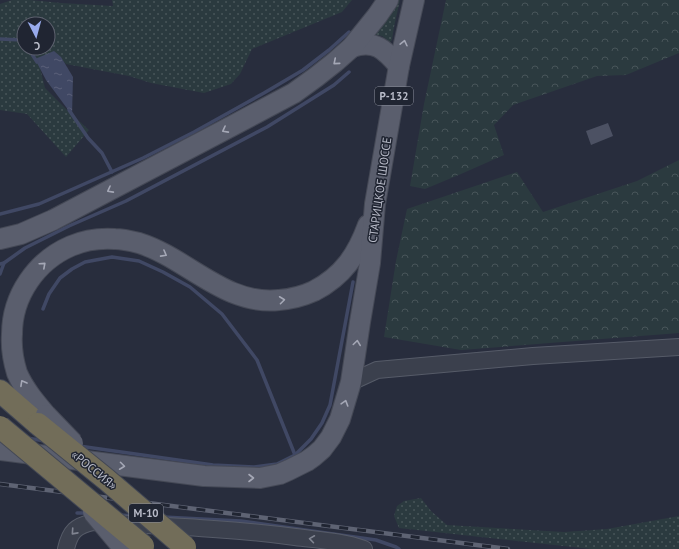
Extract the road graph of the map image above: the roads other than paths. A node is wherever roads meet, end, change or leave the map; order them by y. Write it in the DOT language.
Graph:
graph roads {
  1 [pos="388,0"];
  2 [pos="414,0"];
  3 [pos="352,48"];
  4 [pos="399,66"];
  5 [pos="376,198"];
  6 [pos="0,239"];
  7 [pos="679,347"];
  8 [pos="351,382"];
  9 [pos="0,391"];
  10 [pos="42,420"];
  11 [pos="0,427"];
  12 [pos="0,450"];
  13 [pos="138,548"];
  14 [pos="186,548"];
  15 [pos="66,549"];
  16 [pos="364,549"];
  1 -- 3 [label="main road"];
  4 -- 2 [label="main road, СТАРИЦКОЕ ШОССЕ / Р-132, one-way"];
  3 -- 4 [label="main road"];
  3 -- 6 [label="main road, one-way"];
  4 -- 5 [label="main road, СТАРИЦКОЕ ШОССЕ / Р-132"];
  8 -- 5 [label="main road, СТАРИЦКОЕ ШОССЕ / Р-132, one-way"];
  10 -- 5 [label="main road, one-way"];
  7 -- 8 [label="street"];
  12 -- 8 [label="main road, СТАРИЦКОЕ ШОССЕ, one-way"];
  9 -- 10 [label="highway, «РОССИЯ» / М-10"];
  10 -- 14 [label="highway, «РОССИЯ» / М-10, bridge"];
  11 -- 13 [label="highway, М-10, bridge"];
  16 -- 15 [label="street, one-way"];
}
